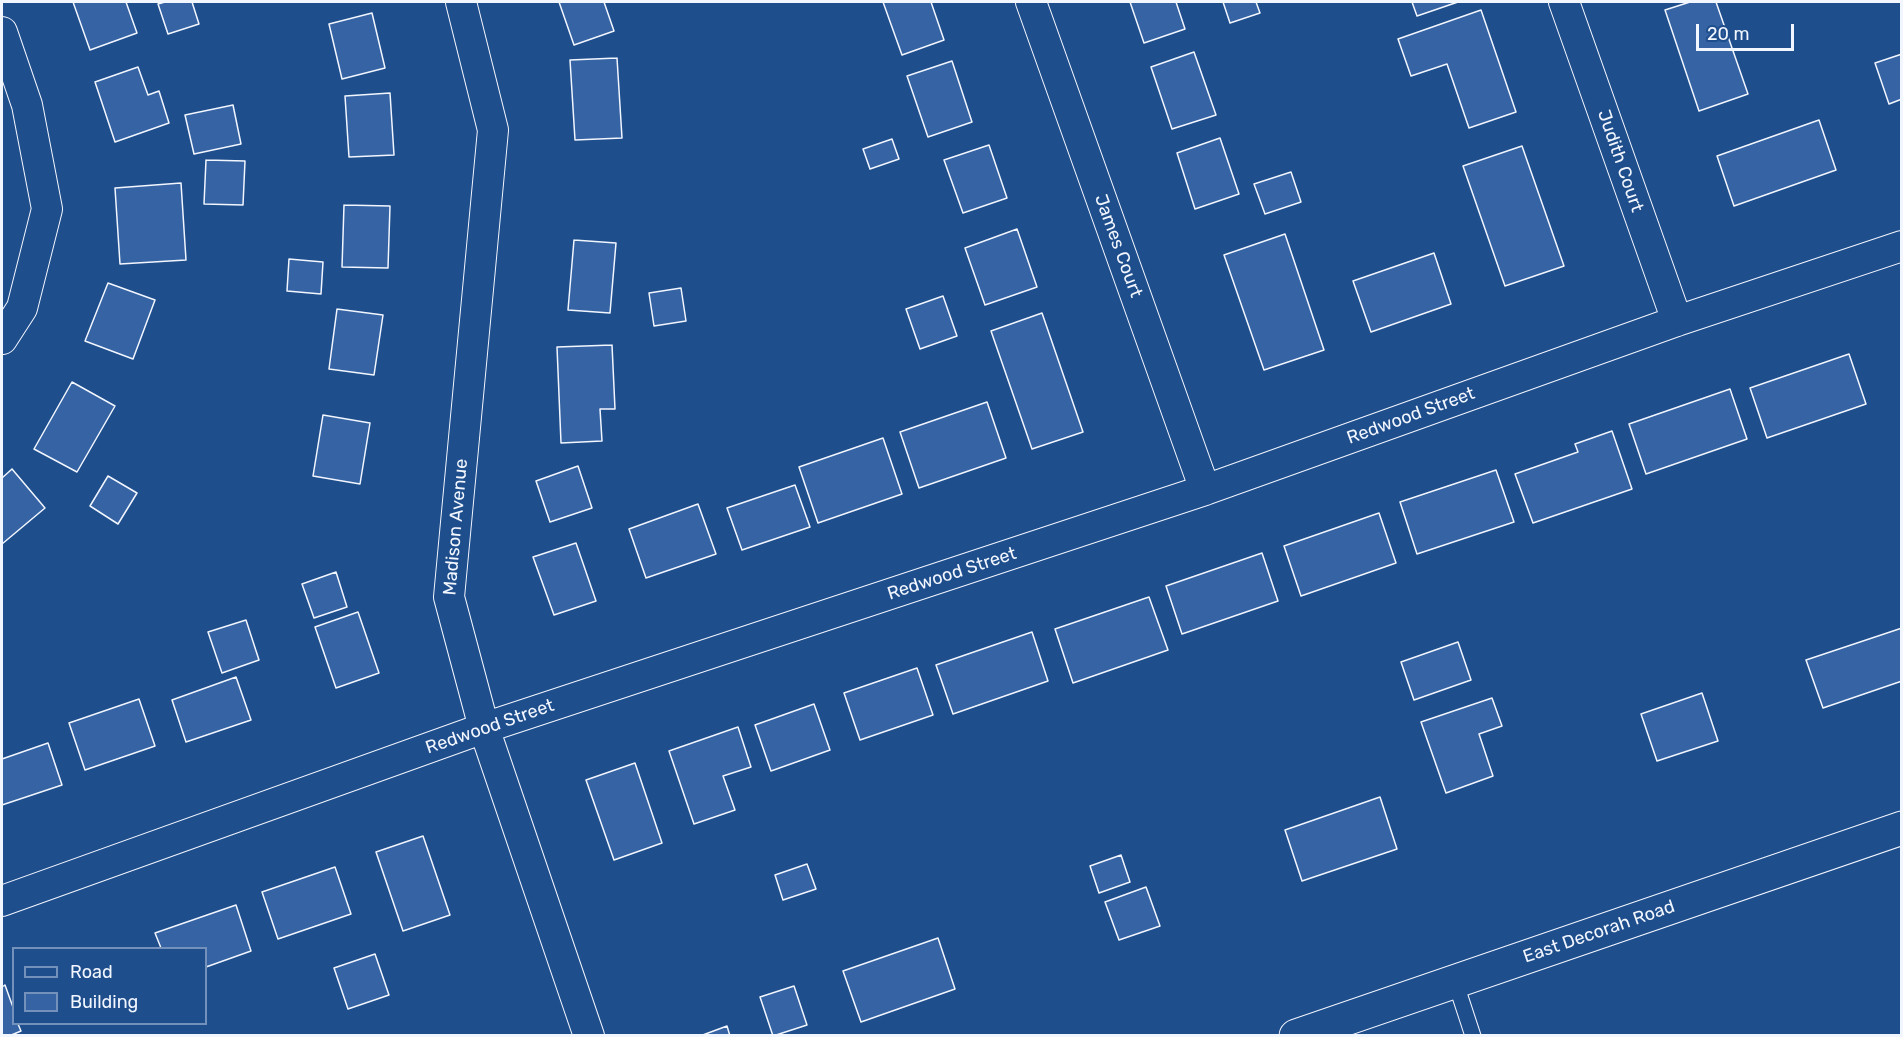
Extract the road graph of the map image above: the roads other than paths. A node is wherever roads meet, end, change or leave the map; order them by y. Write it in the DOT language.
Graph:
graph roads {
  1 [pos="461,2"];
  2 [pos="1031,2"];
  3 [pos="1564,2"];
  4 [pos="2,32"];
  5 [pos="1902,246"];
  6 [pos="1677,321"];
  7 [pos="2,339"];
  8 [pos="1205,490"];
  9 [pos="484,728"];
  10 [pos="1902,828"];
  11 [pos="2,901"];
  12 [pos="1455,981"];
  13 [pos="589,1035"];
  14 [pos="1296,1035"];
  15 [pos="1473,1035"];
  1 -- 9 [label="street, Madison Avenue"];
  2 -- 8 [label="street, James Court"];
  3 -- 6 [label="street, Judith Court"];
  4 -- 7 [label="street"];
  5 -- 6 [label="street, Redwood Street"];
  6 -- 8 [label="street, Redwood Street"];
  8 -- 9 [label="street, Redwood Street"];
  9 -- 11 [label="street, Redwood Street"];
  9 -- 13 [label="street, Madison Avenue"];
  10 -- 12 [label="street, East Decorah Road"];
  12 -- 14 [label="street, East Decorah Road"];
  12 -- 15 [label="lane"];
}
